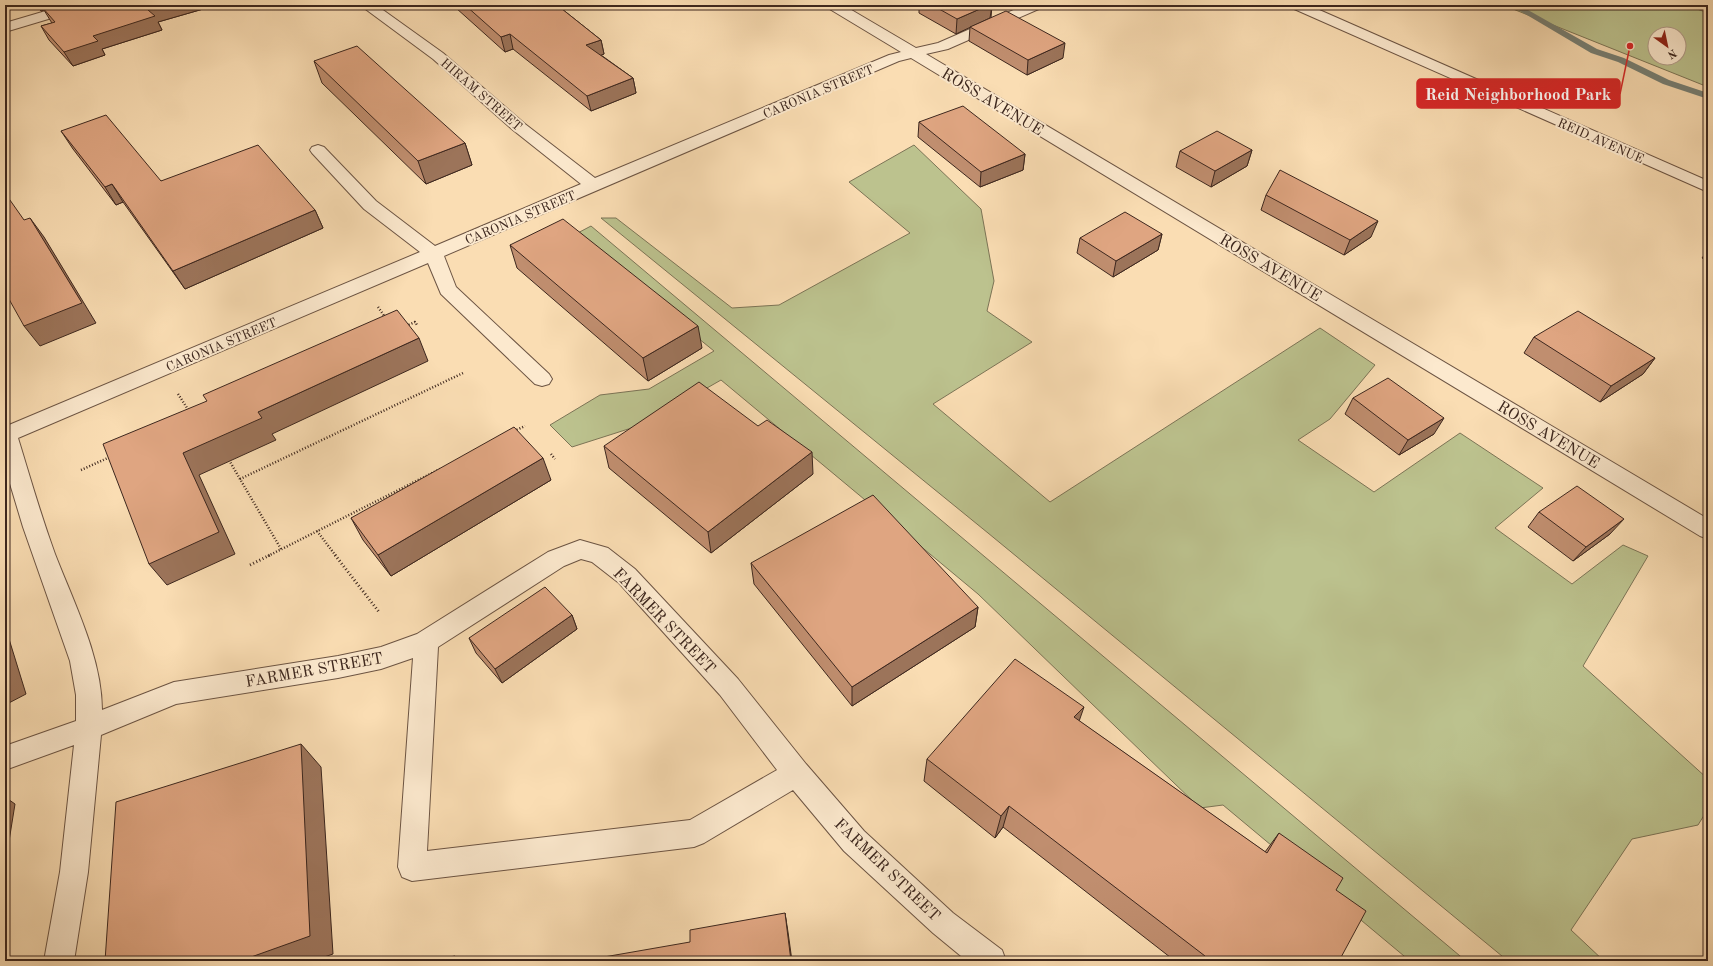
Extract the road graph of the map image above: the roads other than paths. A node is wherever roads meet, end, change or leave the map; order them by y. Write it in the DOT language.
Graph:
graph roads {
  1 [pos="80,5"];
  2 [pos="367,5"];
  3 [pos="834,5"];
  4 [pos="1036,5"];
  5 [pos="1297,5"];
  6 [pos="5,28"];
  7 [pos="914,53"];
  8 [pos="318,150"];
  9 [pos="594,186"];
  10 [pos="1708,187"];
  11 [pos="434,254"];
  12 [pos="542,379"];
  13 [pos="6,433"];
  14 [pos="1708,530"];
  15 [pos="426,642"];
  16 [pos="89,728"];
  17 [pos="5,758"];
  18 [pos="796,773"];
  19 [pos="59,961"];
  20 [pos="991,961"];
  1 -- 6 [label="street"];
  2 -- 9 [label="street, HIRAM STREET"];
  3 -- 7 [label="street, ROSS AVENUE"];
  4 -- 7 [label="street, CARONIA STREET"];
  5 -- 10 [label="street, REID AVENUE"];
  7 -- 9 [label="street, CARONIA STREET"];
  7 -- 14 [label="street, ROSS AVENUE"];
  8 -- 11 [label="street"];
  9 -- 11 [label="street, CARONIA STREET"];
  11 -- 12 [label="street"];
  11 -- 13 [label="street, CARONIA STREET"];
  13 -- 16 [label="street"];
  15 -- 16 [label="street, FARMER STREET"];
  15 -- 18 [label="street, FARMER STREET"];
  15 -- 18 [label="street"];
  16 -- 17 [label="street, FARMER STREET"];
  16 -- 19 [label="street"];
  18 -- 20 [label="street, FARMER STREET"];
}
